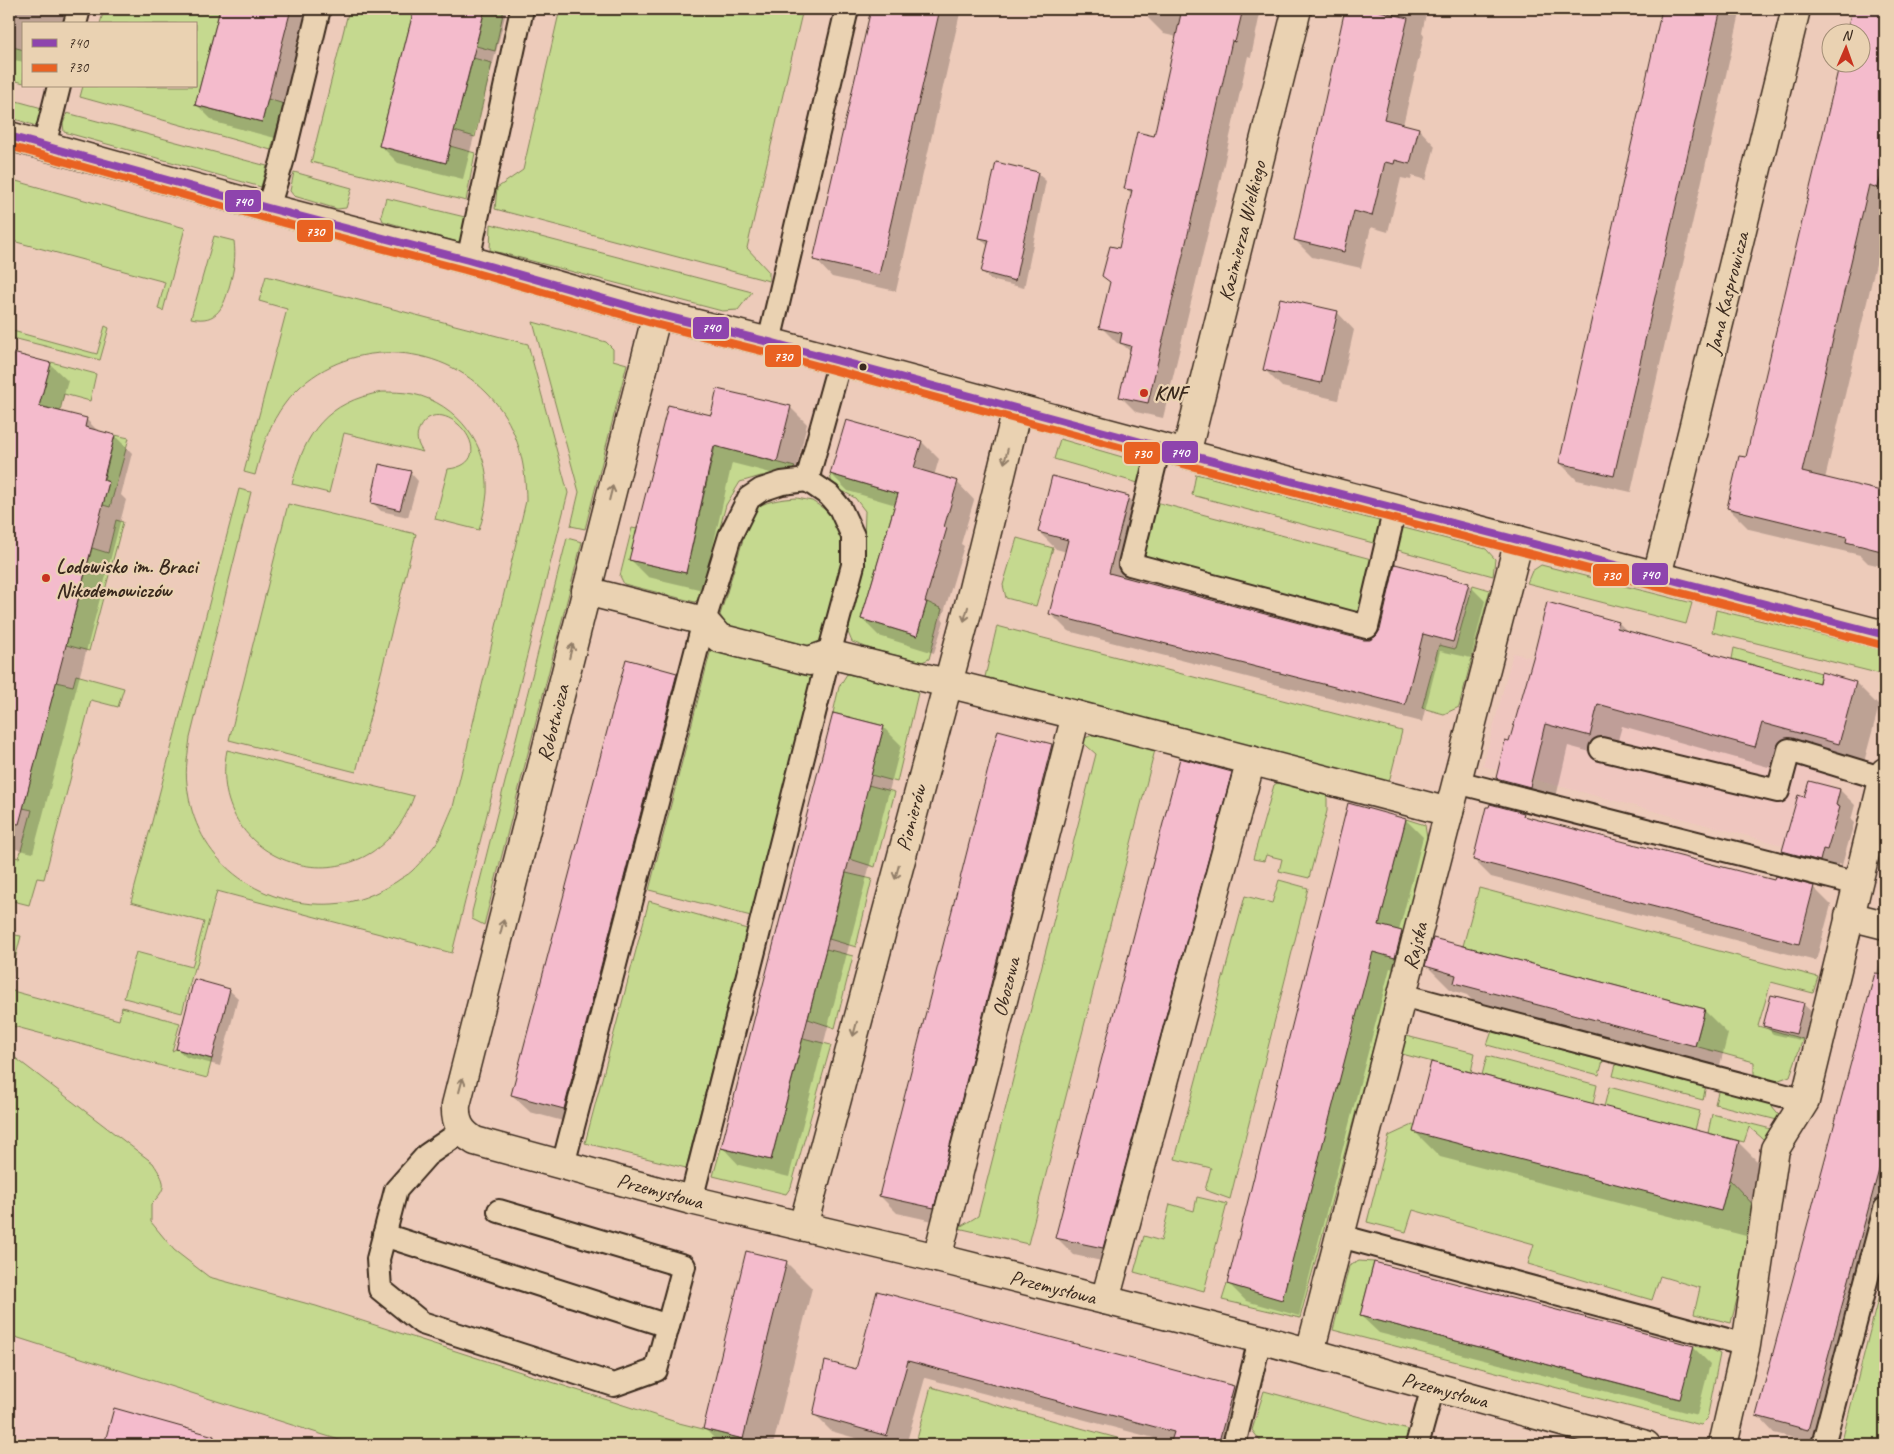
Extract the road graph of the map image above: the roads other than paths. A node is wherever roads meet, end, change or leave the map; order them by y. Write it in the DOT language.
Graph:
graph roads {
  1 [pos="79,9"];
  2 [pos="319,9"];
  3 [pos="522,9"];
  4 [pos="847,9"];
  5 [pos="1297,9"];
  6 [pos="1796,9"];
  7 [pos="76,22"];
  8 [pos="58,88"];
  9 [pos="9,136"];
  10 [pos="44,146"];
  11 [pos="268,208"];
  12 [pos="468,260"];
  13 [pos="657,314"];
  14 [pos="769,342"];
  15 [pos="840,361"];
  16 [pos="1017,409"];
  17 [pos="1159,447"];
  18 [pos="1186,454"];
  19 [pos="807,480"];
  20 [pos="1395,508"];
  21 [pos="1519,540"];
  22 [pos="1657,576"];
  23 [pos="586,590"];
  24 [pos="704,621"];
  25 [pos="1885,635"];
  26 [pos="829,654"];
  27 [pos="946,683"];
  28 [pos="1076,715"];
  29 [pos="1601,749"];
  30 [pos="1251,760"];
  31 [pos="1884,776"];
  32 [pos="1457,782"];
  33 [pos="1449,812"];
  34 [pos="1858,884"];
  35 [pos="1849,916"];
  36 [pos="1885,925"];
  37 [pos="1402,995"];
  38 [pos="1805,1101"];
  39 [pos="462,1131"];
  40 [pos="563,1165"];
  41 [pos="691,1200"];
  42 [pos="1885,1208"];
  43 [pos="499,1211"];
  44 [pos="803,1226"];
  45 [pos="384,1235"];
  46 [pos="1340,1236"];
  47 [pos="937,1258"];
  48 [pos="1105,1300"];
  49 [pos="668,1326"];
  50 [pos="1260,1339"];
  51 [pos="1746,1345"];
  52 [pos="1310,1352"];
  53 [pos="1433,1386"];
  54 [pos="1237,1445"];
  55 [pos="1417,1445"];
  56 [pos="1646,1445"];
  57 [pos="1723,1445"];
  58 [pos="1823,1445"];
  1 -- 7 [label="lane"];
  2 -- 11 [label="lane"];
  3 -- 12 [label="lane"];
  4 -- 14 [label="lane"];
  5 -- 18 [label="street, Kazimierza Wielkiego"];
  6 -- 22 [label="street, Jana Kasprowicza"];
  8 -- 10 [label="lane"];
  9 -- 10 [label="street"];
  10 -- 11 [label="street"];
  11 -- 12 [label="street"];
  12 -- 13 [label="street"];
  13 -- 14 [label="street"];
  23 -- 13 [label="street, Robotnicza, one-way"];
  14 -- 15 [label="street"];
  15 -- 16 [label="street"];
  15 -- 19 [label="lane"];
  16 -- 17 [label="street"];
  16 -- 27 [label="street, Pionierów, one-way"];
  17 -- 18 [label="street"];
  17 -- 20 [label="lane"];
  18 -- 20 [label="street"];
  19 -- 24 [label="lane"];
  19 -- 26 [label="lane"];
  20 -- 21 [label="street"];
  21 -- 22 [label="street"];
  21 -- 32 [label="street, Rajska"];
  22 -- 25 [label="street"];
  23 -- 24 [label="street"];
  39 -- 23 [label="street, Robotnicza, one-way"];
  24 -- 26 [label="street"];
  24 -- 40 [label="lane"];
  26 -- 27 [label="street"];
  26 -- 41 [label="lane"];
  27 -- 28 [label="street"];
  27 -- 44 [label="street, Pionierów, one-way"];
  28 -- 30 [label="street"];
  28 -- 47 [label="street, Obozowa"];
  29 -- 31 [label="lane"];
  30 -- 33 [label="street"];
  30 -- 48 [label="street"];
  31 -- 34 [label="street"];
  32 -- 33 [label="street, Rajska"];
  32 -- 34 [label="lane"];
  33 -- 37 [label="street, Rajska"];
  34 -- 35 [label="street"];
  35 -- 36 [label="street"];
  35 -- 38 [label="street"];
  37 -- 38 [label="lane"];
  37 -- 46 [label="street, Rajska"];
  38 -- 51 [label="street"];
  39 -- 40 [label="street, Przemysłowa"];
  39 -- 45 [label="lane"];
  40 -- 41 [label="street, Przemysłowa"];
  41 -- 44 [label="street, Przemysłowa"];
  42 -- 58 [label="lane"];
  43 -- 49 [label="lane"];
  44 -- 47 [label="street, Przemysłowa"];
  45 -- 49 [label="lane"];
  45 -- 49 [label="lane"];
  46 -- 51 [label="lane"];
  46 -- 52 [label="street, Rajska"];
  47 -- 48 [label="street, Przemysłowa"];
  48 -- 50 [label="street, Przemysłowa"];
  50 -- 52 [label="street, Przemysłowa"];
  50 -- 54 [label="lane"];
  51 -- 57 [label="street"];
  52 -- 53 [label="street, Przemysłowa"];
  53 -- 55 [label="lane"];
  53 -- 56 [label="street, Przemysłowa"];
}
